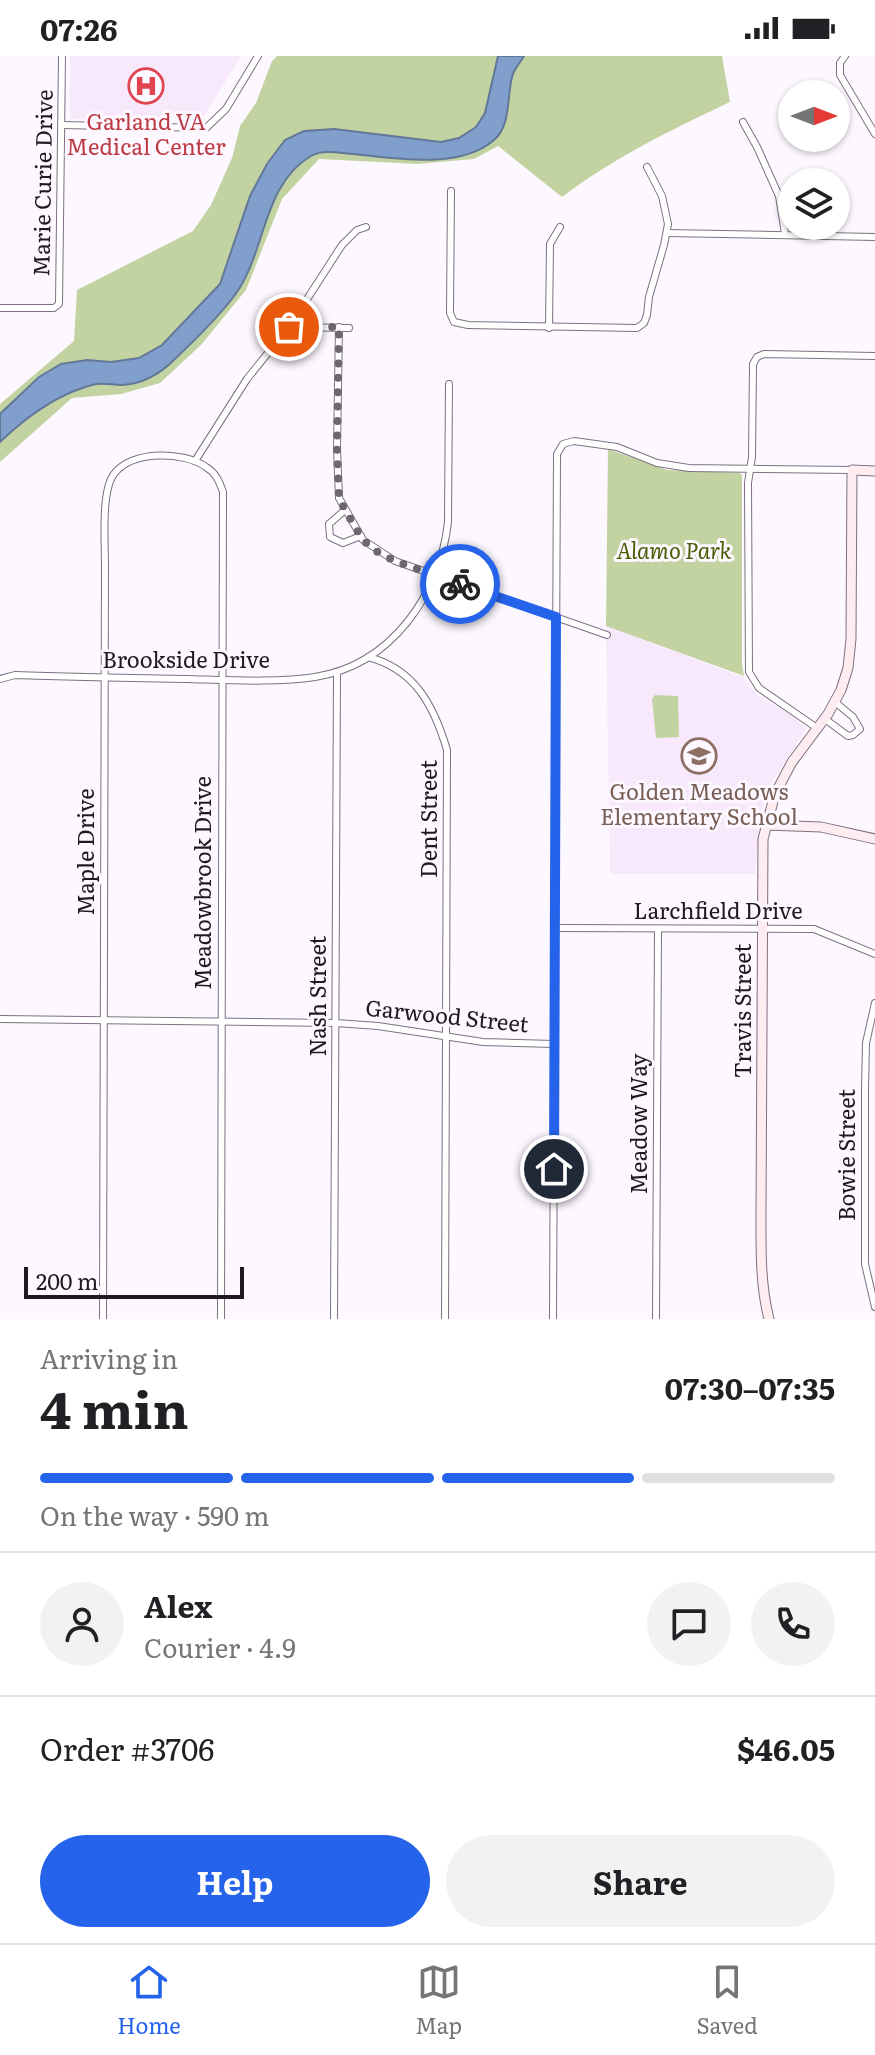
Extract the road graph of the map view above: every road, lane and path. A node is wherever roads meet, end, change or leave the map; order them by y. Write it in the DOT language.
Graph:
graph roads {
  1 [pos="62,56"];
  2 [pos="258,56"];
  3 [pos="845,56"];
  4 [pos="743,122"];
  5 [pos="62,125"];
  6 [pos="875,134"];
  7 [pos="647,167"];
  8 [pos="451,191"];
  9 [pos="778,194"];
  10 [pos="366,227"];
  11 [pos="560,227"];
  12 [pos="667,233"];
  13 [pos="778,234"];
  14 [pos="850,236"];
  15 [pos="875,237"];
  16 [pos="0,308"];
  17 [pos="289,327"];
  18 [pos="339,327"];
  19 [pos="349,328"];
  20 [pos="549,328"];
  21 [pos="875,356"];
  22 [pos="449,384"];
  23 [pos="195,461"];
  24 [pos="749,469"];
  25 [pos="852,470"];
  26 [pos="875,471"];
  27 [pos="345,510"];
  28 [pos="361,536"];
  29 [pos="435,576"];
  30 [pos="556,617"];
  31 [pos="607,635"];
  32 [pos="368,657"];
  33 [pos="337,672"];
  34 [pos="105,678"];
  35 [pos="0,679"];
  36 [pos="222,680"];
  37 [pos="835,702"];
  38 [pos="825,719"];
  39 [pos="817,728"];
  40 [pos="765,825"];
  41 [pos="875,839"];
  42 [pos="555,928"];
  43 [pos="658,929"];
  44 [pos="761,929"];
  45 [pos="875,954"];
  46 [pos="875,1003"];
  47 [pos="0,1019"];
  48 [pos="103,1019"];
  49 [pos="221,1021"];
  50 [pos="336,1023"];
  51 [pos="448,1037"];
  52 [pos="554,1044"];
  53 [pos="875,1307"];
  54 [pos="103,1319"];
  55 [pos="221,1319"];
  56 [pos="334,1319"];
  57 [pos="445,1319"];
  58 [pos="553,1319"];
  59 [pos="656,1319"];
  60 [pos="769,1319"];
  1 -- 5 [label="street, Marie Curie Drive"];
  2 -- 5 [label="street"];
  3 -- 6 [label="street"];
  4 -- 9 [label="street"];
  5 -- 16 [label="street, Marie Curie Drive"];
  7 -- 12 [label="street"];
  8 -- 20 [label="street"];
  10 -- 17 [label="street"];
  11 -- 20 [label="street"];
  12 -- 13 [label="street"];
  12 -- 20 [label="street"];
  14 -- 15 [label="street"];
  17 -- 18 [label="street"];
  17 -- 23 [label="street"];
  18 -- 19 [label="street"];
  18 -- 27 [label="street"];
  21 -- 24 [label="street"];
  22 -- 29 [label="street"];
  23 -- 34 [label="street, Maple Drive"];
  23 -- 36 [label="street, Meadowbrook Drive"];
  24 -- 25 [label="street"];
  24 -- 30 [label="street"];
  24 -- 39 [label="street"];
  25 -- 26 [label="street"];
  25 -- 37 [label="street, Travis Street"];
  27 -- 28 [label="street"];
  27 -- 28 [label="street"];
  28 -- 29 [label="street"];
  29 -- 30 [label="street"];
  29 -- 32 [label="street"];
  30 -- 31 [label="street"];
  30 -- 42 [label="street"];
  32 -- 33 [label="street, Brookside Drive"];
  32 -- 51 [label="street, Dent Street"];
  33 -- 36 [label="street, Brookside Drive"];
  33 -- 50 [label="street, Nash Street"];
  34 -- 35 [label="street, Brookside Drive"];
  34 -- 36 [label="street, Brookside Drive"];
  34 -- 48 [label="street, Maple Drive"];
  36 -- 49 [label="street, Meadowbrook Drive"];
  37 -- 38 [label="street, Travis Street"];
  37 -- 38 [label="street"];
  38 -- 39 [label="street, Travis Street"];
  39 -- 40 [label="street, Travis Street"];
  40 -- 41 [label="street"];
  40 -- 44 [label="street, Travis Street"];
  42 -- 43 [label="street, Larchfield Drive"];
  42 -- 52 [label="street"];
  43 -- 44 [label="street, Larchfield Drive"];
  43 -- 59 [label="street, Meadow Way"];
  44 -- 45 [label="street, Larchfield Drive"];
  44 -- 60 [label="street, Travis Street"];
  46 -- 53 [label="street, Bowie Street"];
  47 -- 48 [label="street, Garwood Street"];
  48 -- 49 [label="street, Garwood Street"];
  48 -- 54 [label="street, Maple Drive"];
  49 -- 50 [label="street, Garwood Street"];
  49 -- 55 [label="street, Meadowbrook Drive"];
  50 -- 51 [label="street, Garwood Street"];
  50 -- 56 [label="street, Nash Street"];
  51 -- 52 [label="street, Garwood Street"];
  51 -- 57 [label="street, Dent Street"];
  52 -- 58 [label="street"];
}
